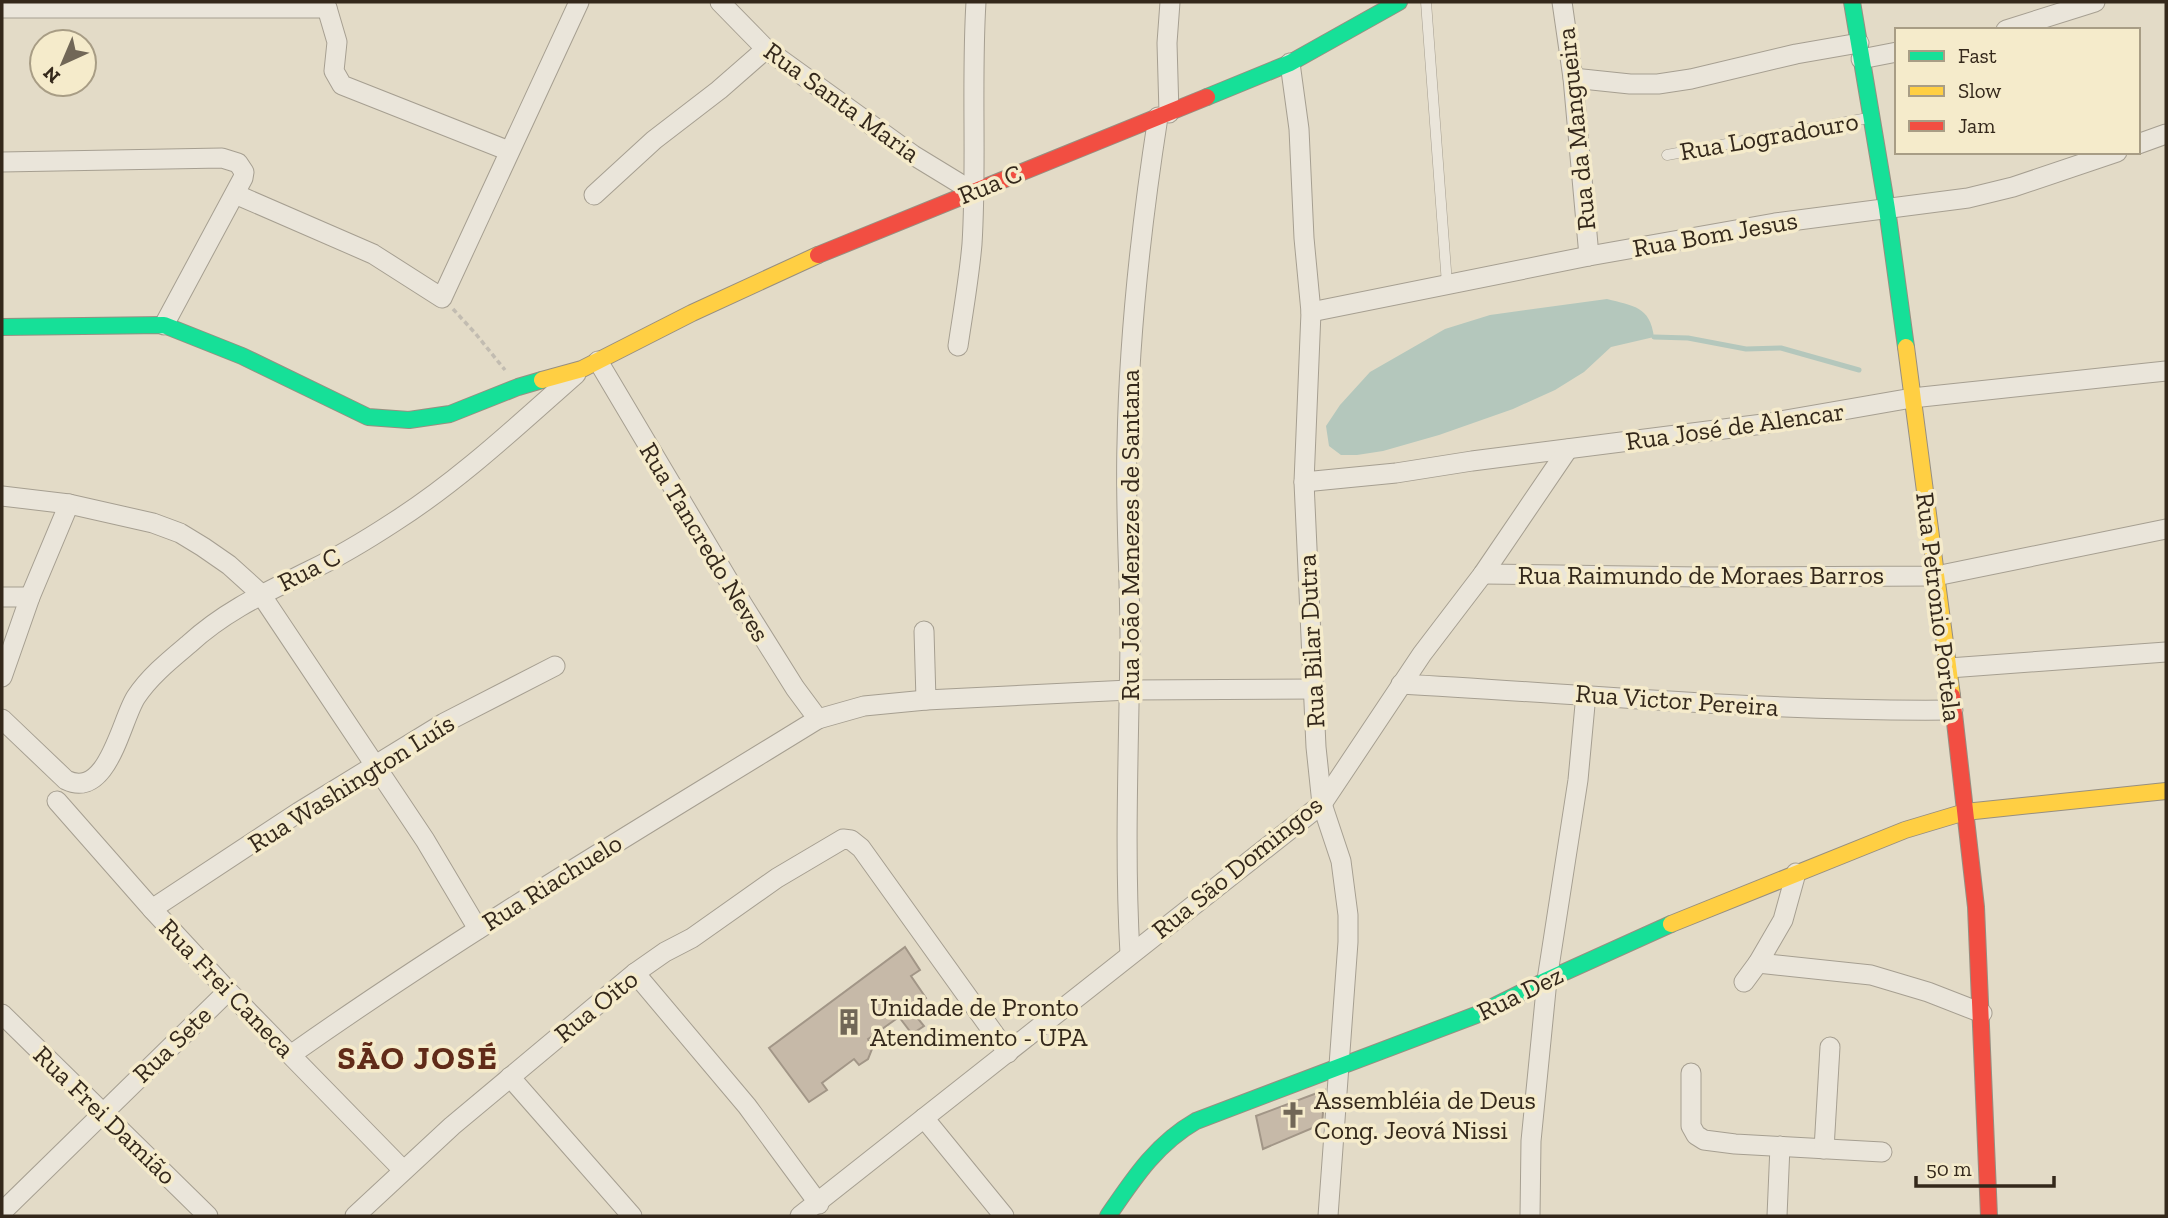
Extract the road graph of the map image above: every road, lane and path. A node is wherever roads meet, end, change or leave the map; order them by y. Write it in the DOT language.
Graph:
graph roads {
  1 [pos="579,2"];
  2 [pos="720,2"];
  3 [pos="975,2"];
  4 [pos="1170,2"];
  5 [pos="1399,2"];
  6 [pos="1426,2"];
  7 [pos="1562,2"];
  8 [pos="1852,2"];
  9 [pos="2095,2"];
  10 [pos="328,5"];
  11 [pos="72,6"];
  12 [pos="2,8"];
  13 [pos="1367,10"];
  14 [pos="2012,28"];
  15 [pos="766,49"];
  16 [pos="1860,51"];
  17 [pos="1895,52"];
  18 [pos="1290,63"];
  19 [pos="1573,78"];
  20 [pos="1163,115"];
  21 [pos="1872,117"];
  22 [pos="2166,134"];
  23 [pos="2140,143"];
  24 [pos="509,151"];
  25 [pos="2111,154"];
  26 [pos="1667,155"];
  27 [pos="2,162"];
  28 [pos="972,191"];
  29 [pos="235,194"];
  30 [pos="594,195"];
  31 [pos="1887,209"];
  32 [pos="1589,256"];
  33 [pos="1447,284"];
  34 [pos="442,298"];
  35 [pos="1311,312"];
  36 [pos="164,325"];
  37 [pos="2,327"];
  38 [pos="958,346"];
  39 [pos="590,365"];
  40 [pos="2166,371"];
  41 [pos="518,387"];
  42 [pos="1913,398"];
  43 [pos="1568,449"];
  44 [pos="1304,482"];
  45 [pos="2,496"];
  46 [pos="69,504"];
  47 [pos="2166,529"];
  48 [pos="1483,574"];
  49 [pos="1936,576"];
  50 [pos="260,593"];
  51 [pos="2,597"];
  52 [pos="30,597"];
  53 [pos="924,631"];
  54 [pos="2166,652"];
  55 [pos="555,666"];
  56 [pos="1949,668"];
  57 [pos="2,677"];
  58 [pos="1401,684"];
  59 [pos="1315,689"];
  60 [pos="1129,690"];
  61 [pos="1586,694"];
  62 [pos="926,700"];
  63 [pos="1953,710"];
  64 [pos="2,719"];
  65 [pos="818,719"];
  66 [pos="375,765"];
  67 [pos="2166,792"];
  68 [pos="57,801"];
  69 [pos="1322,804"];
  70 [pos="1965,813"];
  71 [pos="1796,873"];
  72 [pos="152,909"];
  73 [pos="478,929"];
  74 [pos="1130,954"];
  75 [pos="1758,963"];
  76 [pos="635,973"];
  77 [pos="1547,980"];
  78 [pos="1745,982"];
  79 [pos="228,990"];
  80 [pos="1982,1013"];
  81 [pos="2,1014"];
  82 [pos="1830,1047"];
  83 [pos="1008,1053"];
  84 [pos="292,1054"];
  85 [pos="1339,1067"];
  86 [pos="1691,1073"];
  87 [pos="510,1077"];
  88 [pos="102,1112"];
  89 [pos="924,1118"];
  90 [pos="1780,1146"];
  91 [pos="1824,1149"];
  92 [pos="1882,1152"];
  93 [pos="403,1170"];
  94 [pos="2,1212"];
  95 [pos="804,1213"];
  96 [pos="208,1216"];
  97 [pos="355,1216"];
  98 [pos="632,1216"];
  99 [pos="1004,1216"];
  100 [pos="1108,1216"];
  101 [pos="1328,1216"];
  102 [pos="1530,1216"];
  103 [pos="1777,1216"];
  104 [pos="1989,1216"];
  1 -- 24 [label="street"];
  2 -- 15 [label="street, Rua Santa Maria"];
  3 -- 28 [label="street"];
  4 -- 20 [label="street, Rua João Menezes de Santana"];
  5 -- 13 [label="street, Rua C"];
  6 -- 33 [label="lane"];
  7 -- 19 [label="street, Rua da Mangueira"];
  8 -- 16 [label="street, Rua Petronio Portela"];
  9 -- 14 [label="street"];
  10 -- 11 [label="street"];
  10 -- 24 [label="street"];
  11 -- 12 [label="street"];
  13 -- 18 [label="street, Rua C"];
  15 -- 28 [label="street, Rua Santa Maria"];
  15 -- 30 [label="street"];
  16 -- 17 [label="street"];
  16 -- 19 [label="street"];
  16 -- 21 [label="street, Rua Petronio Portela"];
  18 -- 20 [label="street, Rua C"];
  18 -- 35 [label="street, Rua Bilar Dutra"];
  19 -- 32 [label="street, Rua da Mangueira"];
  20 -- 28 [label="street, Rua C"];
  20 -- 60 [label="street, Rua João Menezes de Santana"];
  21 -- 26 [label="lane, Rua Logradouro"];
  21 -- 31 [label="street, Rua Petronio Portela"];
  22 -- 23 [label="street"];
  24 -- 34 [label="street"];
  25 -- 31 [label="street, Rua Bom Jesus"];
  27 -- 29 [label="street"];
  28 -- 38 [label="street"];
  28 -- 39 [label="street, Rua C"];
  29 -- 34 [label="street"];
  29 -- 36 [label="street"];
  31 -- 32 [label="street, Rua Bom Jesus"];
  31 -- 42 [label="street, Rua Petronio Portela"];
  32 -- 33 [label="street, Rua Bom Jesus"];
  33 -- 35 [label="street, Rua Bom Jesus"];
  34 -- 41 [label="path"];
  35 -- 44 [label="street, Rua Bilar Dutra"];
  36 -- 37 [label="street"];
  36 -- 41 [label="street, Rua C"];
  39 -- 41 [label="street, Rua C"];
  39 -- 50 [label="street, Rua C"];
  39 -- 65 [label="street, Rua Tancredo Neves"];
  40 -- 42 [label="street, Rua José de Alencar"];
  42 -- 43 [label="street, Rua José de Alencar"];
  42 -- 49 [label="street, Rua Petronio Portela"];
  43 -- 44 [label="street, Rua José de Alencar"];
  43 -- 48 [label="street, Rua São Domingos"];
  44 -- 59 [label="street, Rua Bilar Dutra"];
  45 -- 46 [label="street"];
  46 -- 50 [label="street"];
  46 -- 52 [label="street"];
  47 -- 49 [label="street, Rua Raimundo de Moraes Barros"];
  48 -- 49 [label="street, Rua Raimundo de Moraes Barros"];
  48 -- 58 [label="street, Rua São Domingos"];
  49 -- 56 [label="street, Rua Petronio Portela"];
  50 -- 64 [label="street, Rua C"];
  50 -- 66 [label="street"];
  51 -- 52 [label="street"];
  52 -- 57 [label="street"];
  53 -- 62 [label="street"];
  54 -- 56 [label="street"];
  55 -- 66 [label="street, Rua Washington Luís"];
  56 -- 63 [label="street, Rua Petronio Portela"];
  58 -- 61 [label="street, Rua Victor Pereira"];
  58 -- 69 [label="street, Rua São Domingos"];
  59 -- 60 [label="street, Rua Riachuelo"];
  59 -- 69 [label="street, Rua Bilar Dutra"];
  60 -- 62 [label="street, Rua Riachuelo"];
  60 -- 74 [label="street, Rua João Menezes de Santana"];
  61 -- 63 [label="street, Rua Victor Pereira"];
  61 -- 77 [label="street"];
  62 -- 65 [label="street, Rua Riachuelo"];
  63 -- 70 [label="street, Rua Petronio Portela"];
  65 -- 73 [label="street, Rua Riachuelo"];
  66 -- 72 [label="street, Rua Washington Luís"];
  66 -- 73 [label="street"];
  67 -- 70 [label="street, Rua Dez"];
  68 -- 72 [label="street, Rua Frei Caneca"];
  69 -- 74 [label="street, Rua São Domingos"];
  69 -- 85 [label="street, Rua Bilar Dutra"];
  70 -- 71 [label="street, Rua Dez"];
  70 -- 80 [label="street, Rua Petronio Portela"];
  71 -- 75 [label="street"];
  71 -- 77 [label="street, Rua Dez"];
  72 -- 79 [label="street, Rua Frei Caneca"];
  73 -- 84 [label="street, Rua Riachuelo"];
  74 -- 83 [label="street, Rua São Domingos"];
  75 -- 78 [label="street"];
  75 -- 80 [label="street"];
  76 -- 83 [label="street, Rua Oito"];
  76 -- 87 [label="street, Rua Oito"];
  76 -- 95 [label="street"];
  77 -- 85 [label="street, Rua Dez"];
  77 -- 102 [label="street"];
  79 -- 84 [label="street, Rua Frei Caneca"];
  79 -- 88 [label="street, Rua Sete"];
  80 -- 104 [label="street, Rua Petronio Portela"];
  81 -- 88 [label="street, Rua Frei Damião"];
  82 -- 91 [label="street"];
  83 -- 89 [label="street, Rua São Domingos"];
  84 -- 93 [label="street, Rua Frei Caneca"];
  85 -- 100 [label="street, Rua Dez"];
  85 -- 101 [label="street, Rua Bilar Dutra"];
  86 -- 90 [label="street"];
  87 -- 93 [label="street, Rua Oito"];
  87 -- 98 [label="street"];
  88 -- 94 [label="street, Rua Sete"];
  88 -- 96 [label="street, Rua Frei Damião"];
  89 -- 95 [label="street, Rua São Domingos"];
  89 -- 99 [label="street"];
  90 -- 91 [label="street"];
  90 -- 103 [label="street"];
  91 -- 92 [label="street"];
  93 -- 97 [label="street, Rua Oito"];
}
